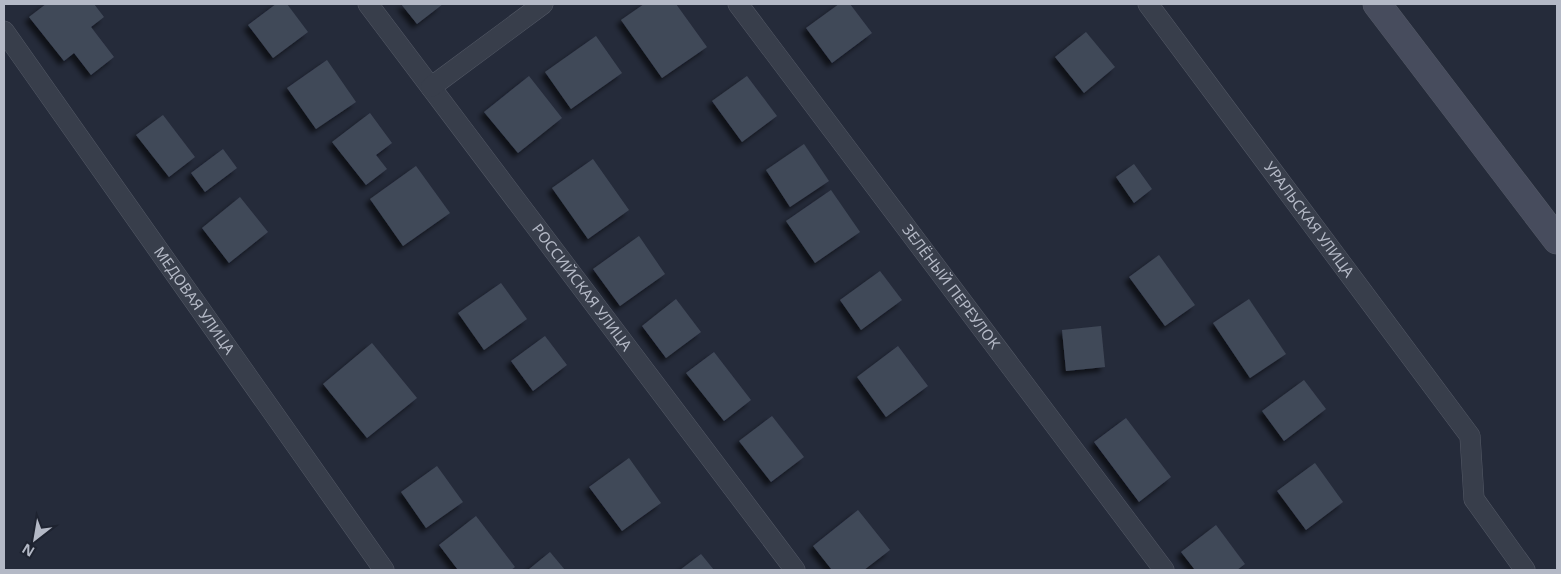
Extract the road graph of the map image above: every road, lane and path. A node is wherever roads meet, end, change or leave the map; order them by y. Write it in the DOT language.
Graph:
graph roads {
  1 [pos="368,4"];
  2 [pos="543,4"];
  3 [pos="738,4"];
  4 [pos="1148,4"];
  5 [pos="1377,4"];
  6 [pos="4,31"];
  7 [pos="431,87"];
  8 [pos="1557,240"];
  9 [pos="384,570"];
  10 [pos="795,570"];
  11 [pos="1164,570"];
  12 [pos="1524,570"];
  1 -- 7 [label="street, РОССИЙСКАЯ УЛИЦА"];
  2 -- 7 [label="street"];
  3 -- 11 [label="street, ЗЕЛЁНЫЙ ПЕРЕУЛОК"];
  4 -- 12 [label="street, УРАЛЬСКАЯ УЛИЦА"];
  5 -- 8 [label="main road"];
  6 -- 9 [label="street, МЕДОВАЯ УЛИЦА"];
  7 -- 10 [label="street, РОССИЙСКАЯ УЛИЦА"];
}
